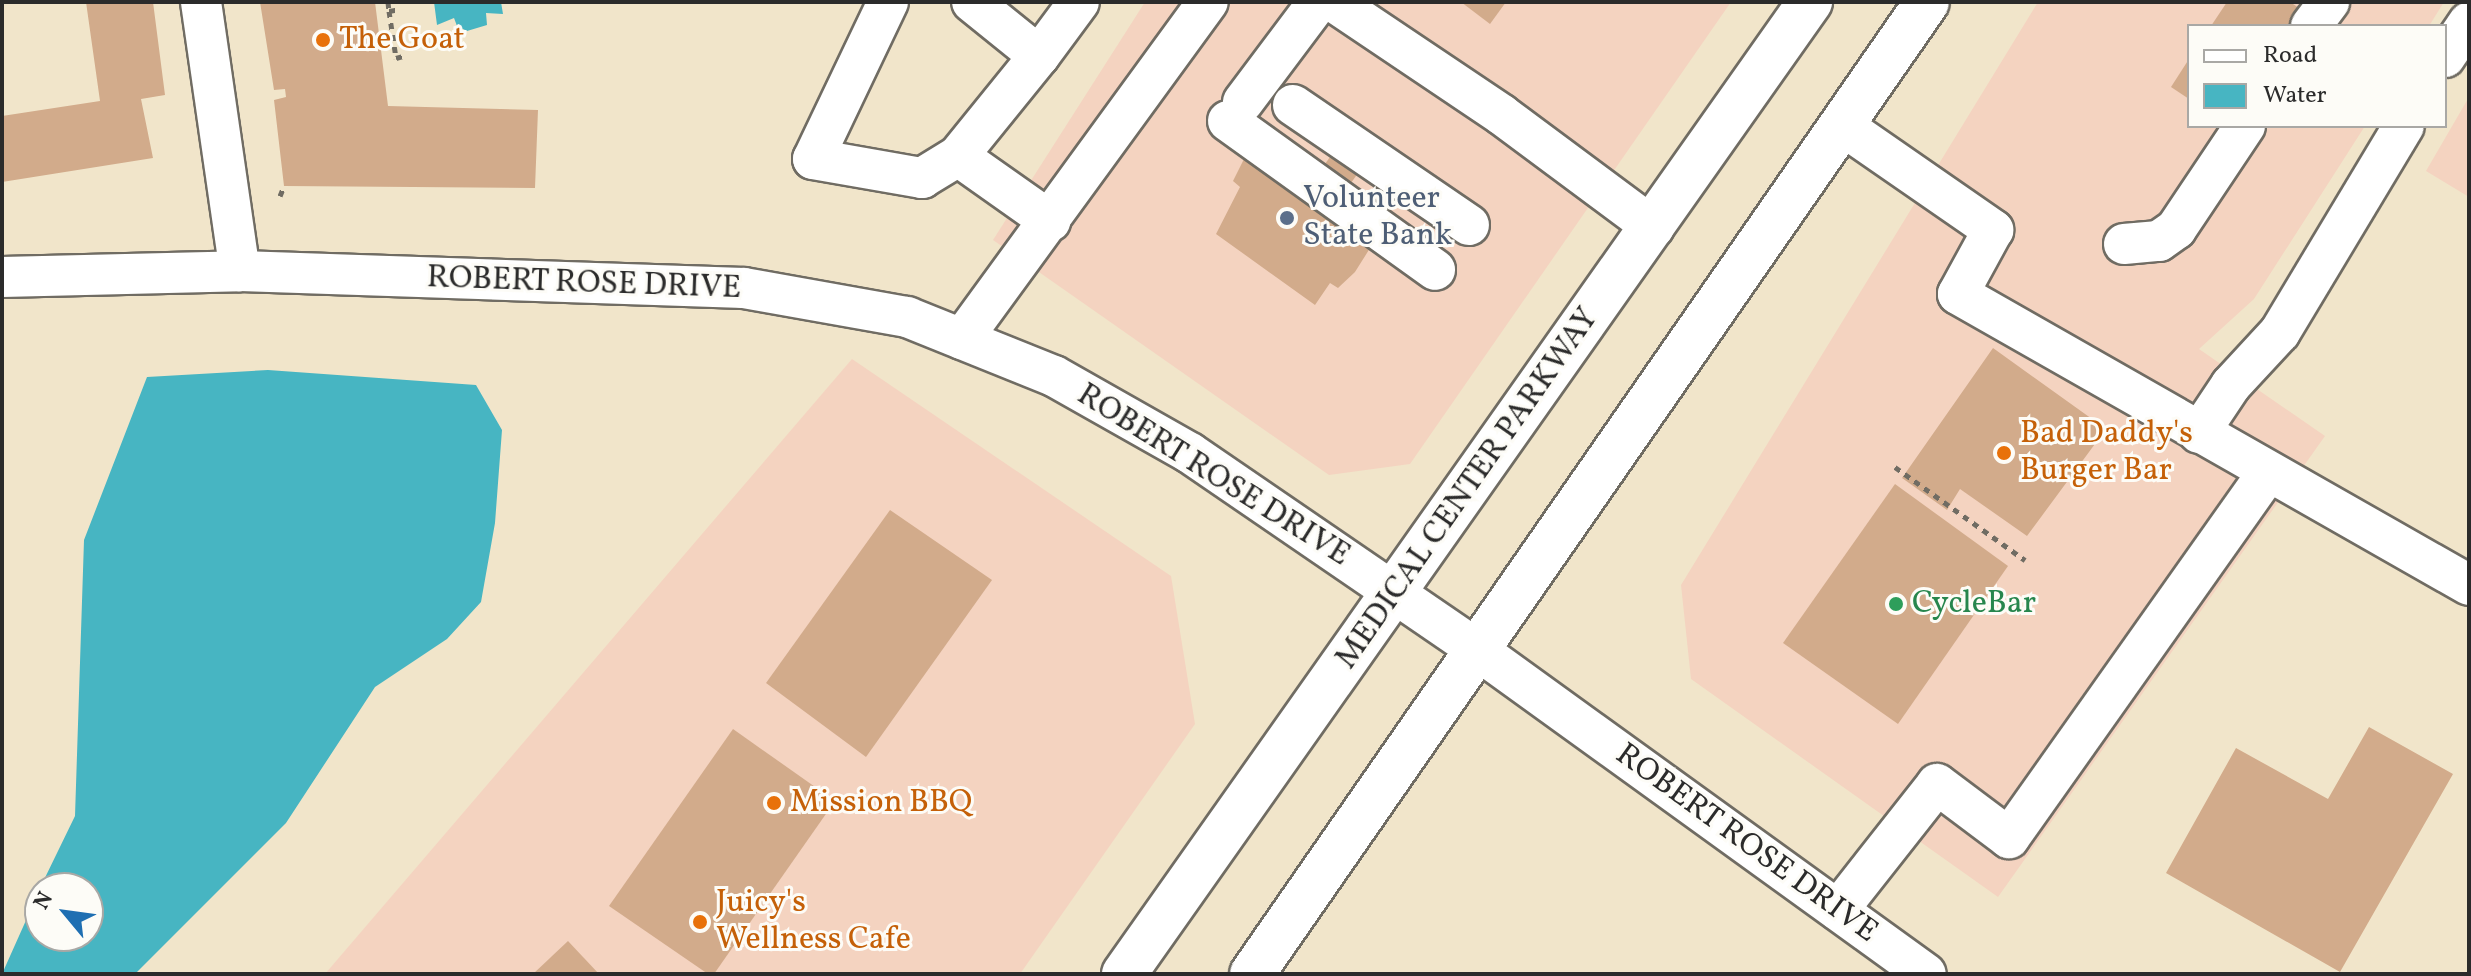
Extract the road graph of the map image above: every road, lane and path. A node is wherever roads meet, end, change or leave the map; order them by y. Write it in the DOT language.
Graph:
graph roads {
  1 [pos="201,2"];
  2 [pos="388,2"];
  3 [pos="888,2"];
  4 [pos="972,2"];
  5 [pos="1079,2"];
  6 [pos="1208,2"];
  7 [pos="1318,2"];
  8 [pos="1334,2"];
  9 [pos="1810,2"];
  10 [pos="1927,2"];
  11 [pos="2329,2"];
  12 [pos="400,9"];
  13 [pos="389,11"];
  14 [pos="2469,22"];
  15 [pos="2312,24"];
  16 [pos="2447,54"];
  17 [pos="403,56"];
  18 [pos="1039,56"];
  19 [pos="1293,105"];
  20 [pos="1843,126"];
  21 [pos="2244,128"];
  22 [pos="2403,128"];
  23 [pos="958,156"];
  24 [pos="284,186"];
  25 [pos="280,196"];
  26 [pos="1050,221"];
  27 [pos="1654,228"];
  28 [pos="2124,244"];
  29 [pos="240,271"];
  30 [pos="2,277"];
  31 [pos="962,339"];
  32 [pos="2199,433"];
  33 [pos="1895,467"];
  34 [pos="2267,473"];
  35 [pos="2025,560"];
  36 [pos="2469,585"];
  37 [pos="1394,593"];
  38 [pos="1479,651"];
  39 [pos="1838,910"];
  40 [pos="1124,974"];
  41 [pos="1252,974"];
  42 [pos="1926,974"];
  1 -- 29 [label="street"];
  2 -- 13 [label="path"];
  3 -- 23 [label="street"];
  4 -- 18 [label="street"];
  5 -- 18 [label="street"];
  6 -- 26 [label="street"];
  7 -- 19 [label="street"];
  8 -- 27 [label="street"];
  9 -- 27 [label="main road, MEDICAL CENTER PARKWAY"];
  10 -- 20 [label="main road"];
  11 -- 15 [label="street"];
  12 -- 13 [label="path"];
  13 -- 17 [label="path"];
  14 -- 16 [label="street"];
  18 -- 23 [label="street"];
  20 -- 32 [label="street"];
  20 -- 38 [label="main road"];
  21 -- 28 [label="street"];
  22 -- 32 [label="street"];
  23 -- 26 [label="street"];
  24 -- 25 [label="path"];
  26 -- 31 [label="street"];
  27 -- 37 [label="main road, MEDICAL CENTER PARKWAY"];
  29 -- 30 [label="street, ROBERT ROSE DRIVE"];
  29 -- 31 [label="street, ROBERT ROSE DRIVE"];
  31 -- 37 [label="street, ROBERT ROSE DRIVE"];
  32 -- 34 [label="street"];
  33 -- 35 [label="path"];
  34 -- 36 [label="street"];
  34 -- 39 [label="street"];
  37 -- 38 [label="street, ROBERT ROSE DRIVE"];
  37 -- 40 [label="main road, MEDICAL CENTER PARKWAY"];
  38 -- 39 [label="street, ROBERT ROSE DRIVE"];
  38 -- 41 [label="main road"];
  39 -- 42 [label="street, ROBERT ROSE DRIVE"];
}
